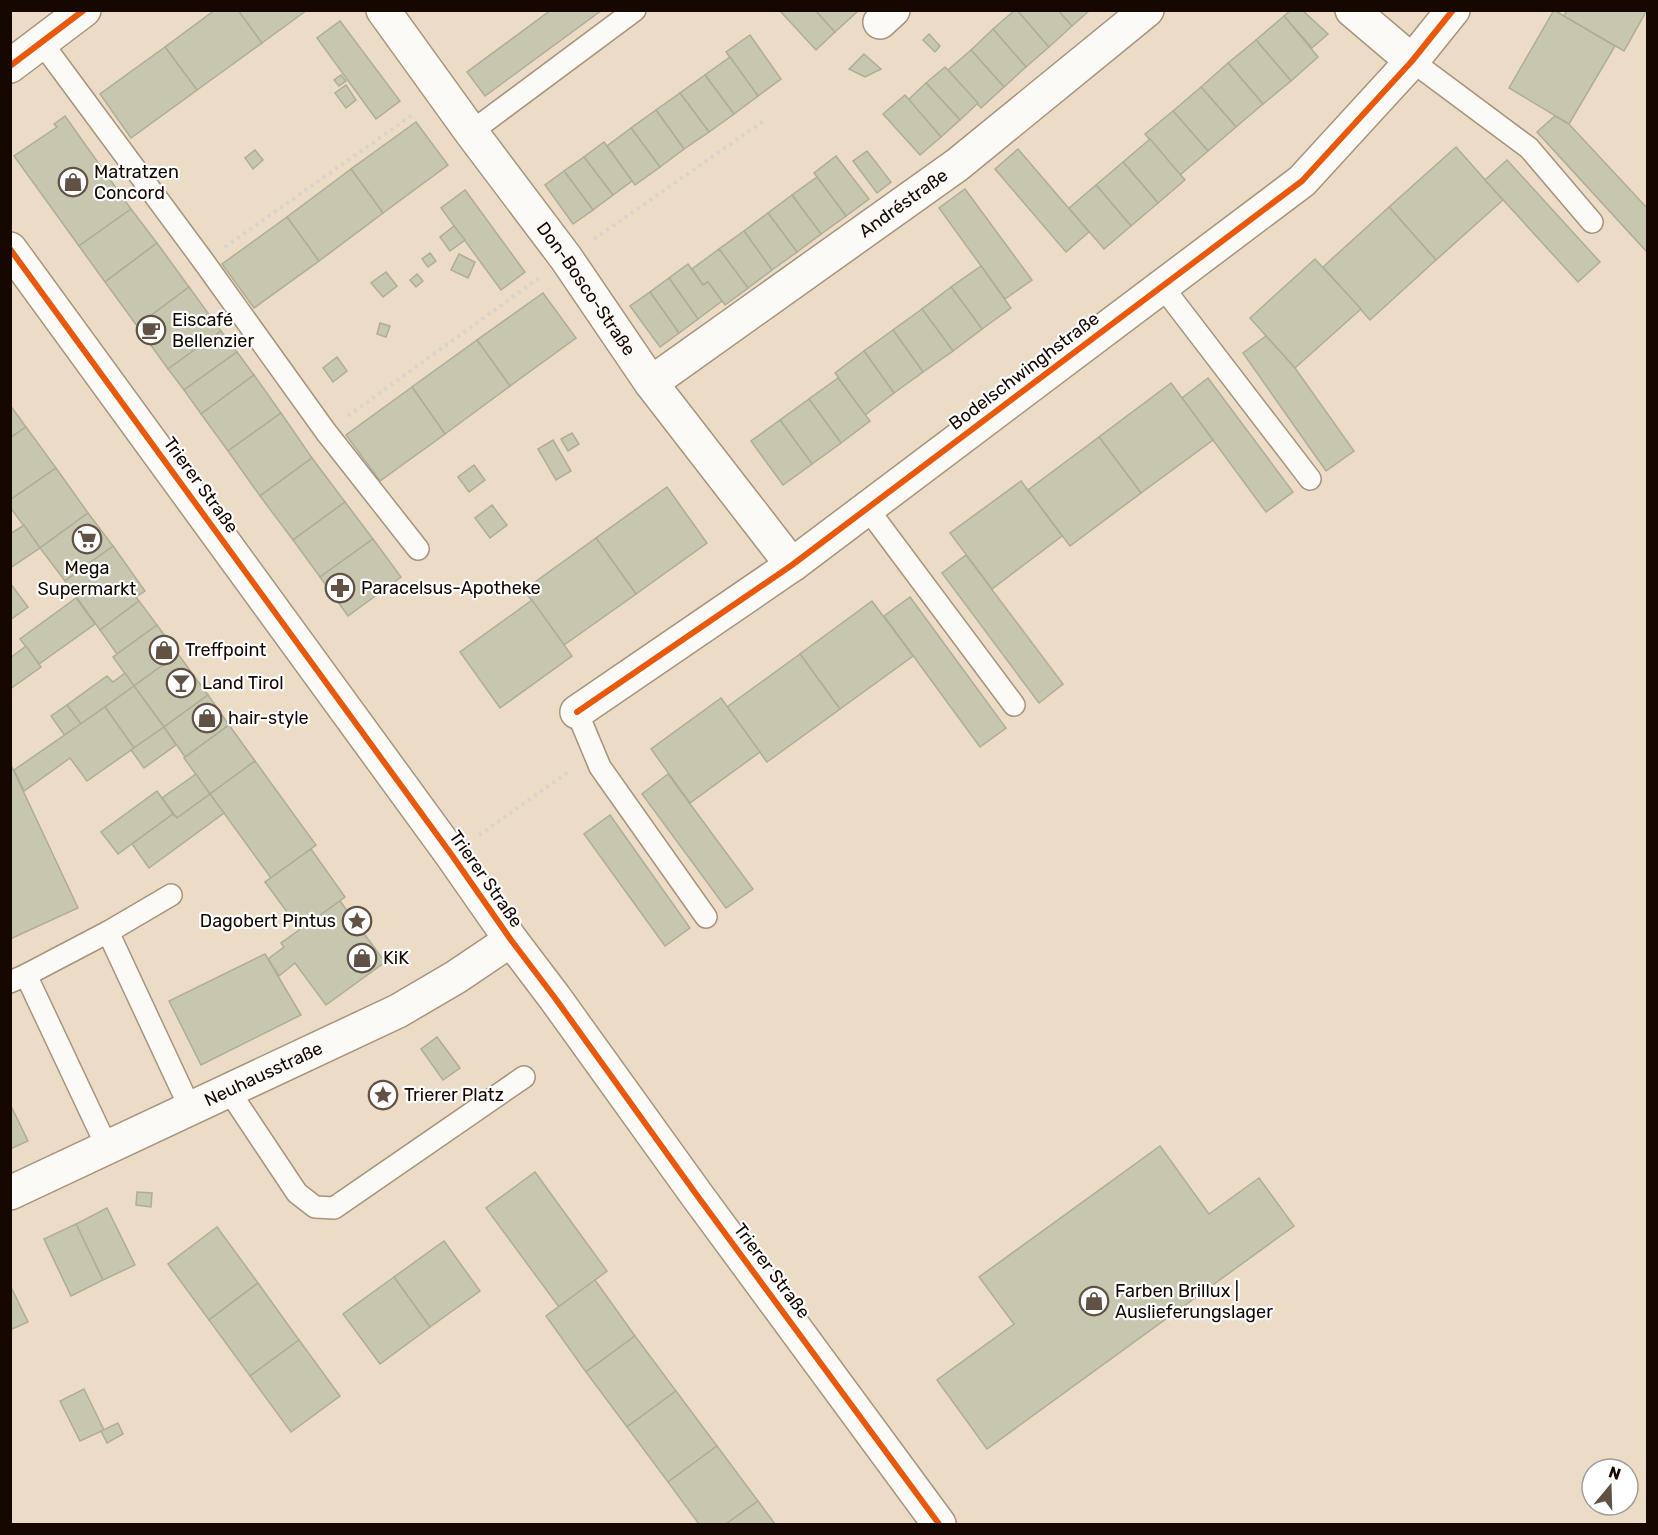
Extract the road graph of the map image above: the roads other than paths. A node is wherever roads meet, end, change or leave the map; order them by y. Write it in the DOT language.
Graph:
graph roads {
  1 [pos="84,10"];
  2 [pos="383,10"];
  3 [pos="635,10"];
  4 [pos="1147,10"];
  5 [pos="1352,10"];
  6 [pos="1453,10"];
  7 [pos="42,43"];
  8 [pos="1412,61"];
  9 [pos="10,66"];
  10 [pos="471,132"];
  11 [pos="1593,222"];
  12 [pos="10,249"];
  13 [pos="1162,286"];
  14 [pos="651,383"];
  15 [pos="1310,479"];
  16 [pos="867,508"];
  17 [pos="418,549"];
  18 [pos="792,565"];
  19 [pos="1014,705"];
  20 [pos="577,712"];
  21 [pos="171,895"];
  22 [pos="706,917"];
  23 [pos="108,932"];
  24 [pos="510,940"];
  25 [pos="18,978"];
  26 [pos="524,1077"];
  27 [pos="229,1091"];
  28 [pos="190,1110"];
  29 [pos="108,1147"];
  30 [pos="10,1193"];
  31 [pos="939,1524"];
  1 -- 7 [label="street"];
  2 -- 10 [label="street, Don-Bosco-Straße"];
  3 -- 10 [label="lane"];
  4 -- 14 [label="street, Andréstraße"];
  5 -- 8 [label="street"];
  6 -- 8 [label="street, Bodelschwinghstraße"];
  7 -- 9 [label="street"];
  7 -- 17 [label="lane"];
  8 -- 11 [label="lane"];
  8 -- 13 [label="street, Bodelschwinghstraße"];
  10 -- 14 [label="street, Don-Bosco-Straße"];
  12 -- 24 [label="street, Trierer Straße"];
  13 -- 15 [label="lane"];
  13 -- 16 [label="street, Bodelschwinghstraße"];
  14 -- 18 [label="street, Don-Bosco-Straße"];
  16 -- 18 [label="street, Bodelschwinghstraße"];
  16 -- 19 [label="lane"];
  18 -- 20 [label="street, Bodelschwinghstraße"];
  20 -- 22 [label="lane"];
  21 -- 23 [label="lane"];
  23 -- 25 [label="lane"];
  23 -- 28 [label="lane"];
  24 -- 27 [label="street, Neuhausstraße"];
  24 -- 31 [label="street, Trierer Straße"];
  25 -- 29 [label="lane"];
  26 -- 27 [label="lane"];
  27 -- 28 [label="street, Neuhausstraße"];
  28 -- 29 [label="street, Neuhausstraße"];
  29 -- 30 [label="street, Neuhausstraße"];
}
